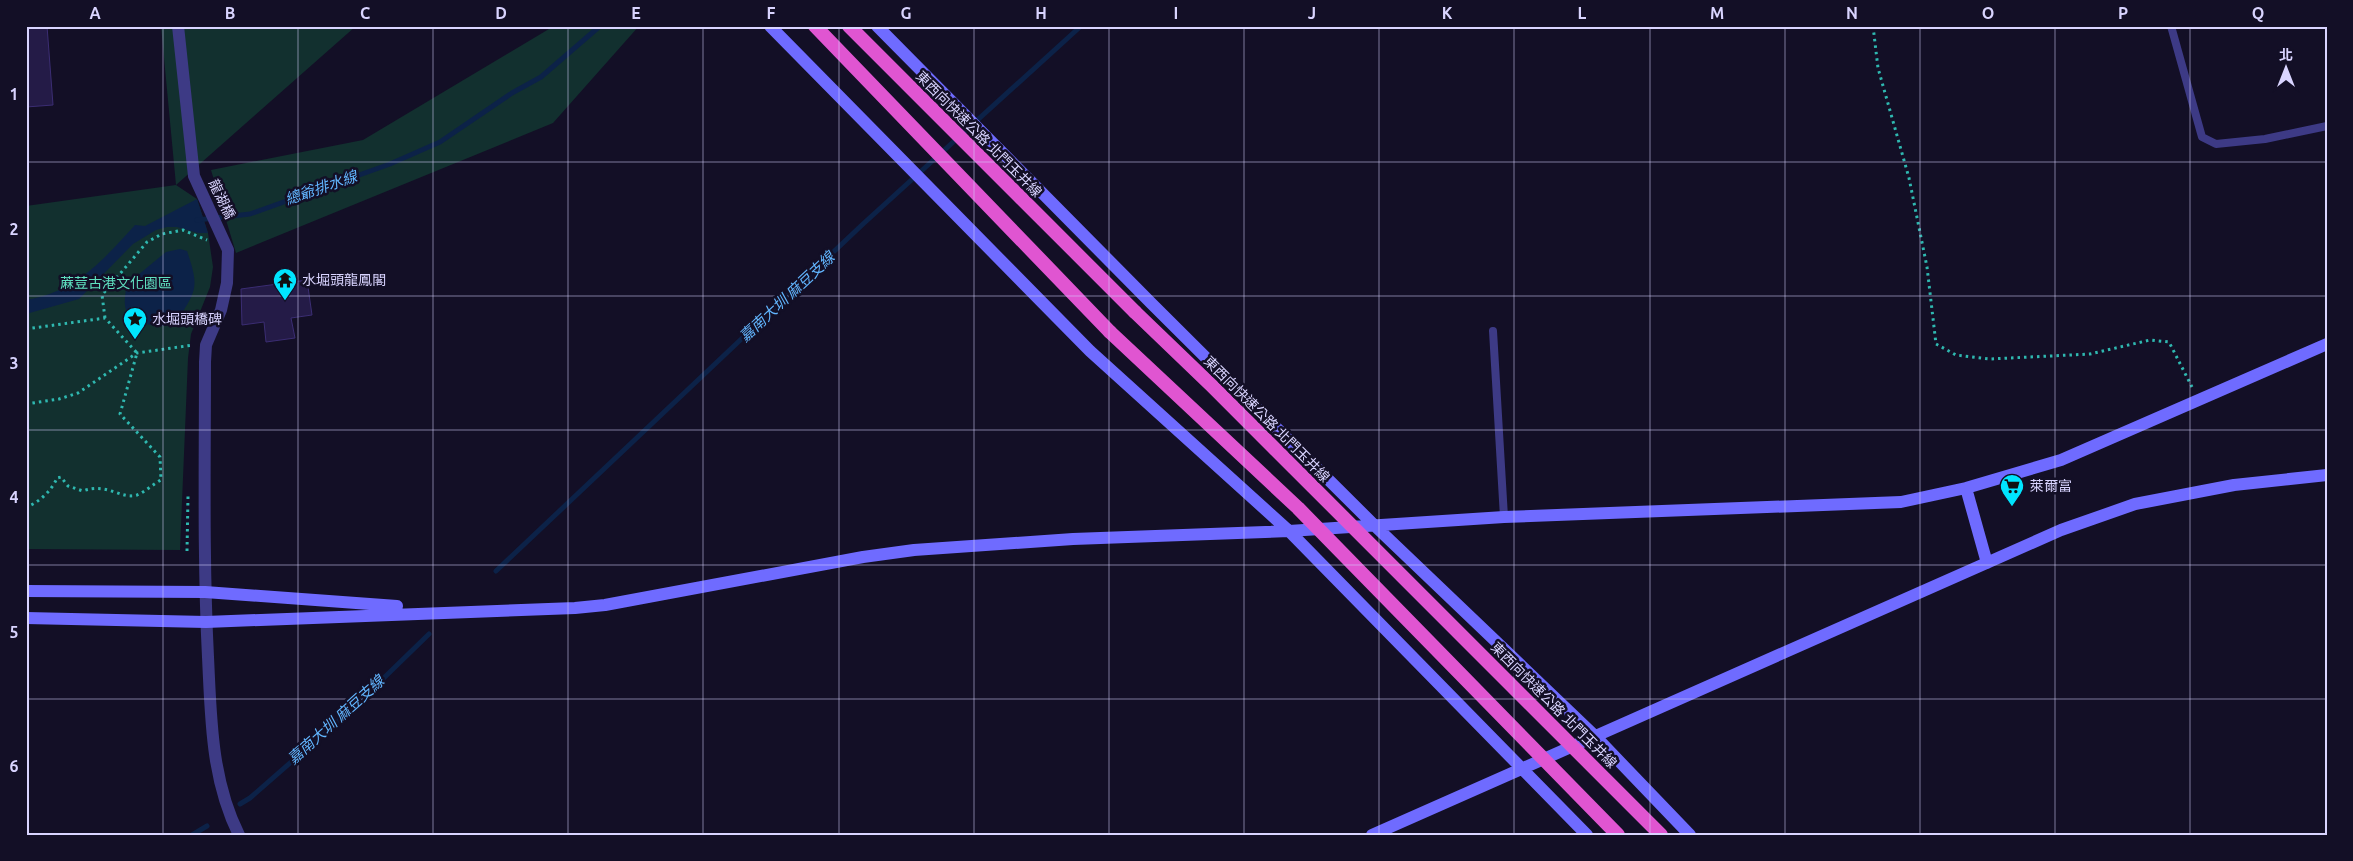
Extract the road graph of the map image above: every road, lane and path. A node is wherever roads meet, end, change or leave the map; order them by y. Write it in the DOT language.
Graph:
graph roads {
  1 [pos="178,26"];
  2 [pos="770,26"];
  3 [pos="815,26"];
  4 [pos="849,26"];
  5 [pos="878,26"];
  6 [pos="1873,26"];
  7 [pos="2171,26"];
  8 [pos="2327,126"];
  9 [pos="183,230"];
  10 [pos="105,318"];
  11 [pos="26,330"];
  12 [pos="1493,331"];
  13 [pos="2327,344"];
  14 [pos="206,345"];
  15 [pos="137,353"];
  16 [pos="2199,402"];
  17 [pos="26,404"];
  18 [pos="2327,475"];
  19 [pos="1966,488"];
  20 [pos="26,507"];
  21 [pos="1504,517"];
  22 [pos="1374,525"];
  23 [pos="1289,531"];
  24 [pos="1987,563"];
  25 [pos="26,591"];
  26 [pos="204,592"];
  27 [pos="457,611"];
  28 [pos="26,618"];
  29 [pos="206,622"];
  30 [pos="1595,736"];
  31 [pos="1524,769"];
  32 [pos="239,835"];
  33 [pos="1372,835"];
  34 [pos="1587,835"];
  35 [pos="1618,835"];
  36 [pos="1662,835"];
  37 [pos="1690,835"];
  1 -- 14 [label="street, 龍湖橋"];
  2 -- 23 [label="main road"];
  3 -- 35 [label="highway, bridge"];
  4 -- 36 [label="highway, 東西向快速公路 北門玉井線, bridge"];
  5 -- 22 [label="main road"];
  6 -- 16 [label="path"];
  7 -- 8 [label="lane"];
  9 -- 10 [label="path"];
  10 -- 11 [label="path"];
  10 -- 15 [label="path"];
  12 -- 21 [label="lane"];
  13 -- 16 [label="main road"];
  14 -- 15 [label="path"];
  14 -- 26 [label="street"];
  15 -- 17 [label="path"];
  15 -- 20 [label="path"];
  16 -- 19 [label="main road"];
  18 -- 24 [label="main road"];
  19 -- 21 [label="main road"];
  19 -- 24 [label="main road"];
  21 -- 22 [label="main road"];
  22 -- 23 [label="main road"];
  22 -- 30 [label="main road"];
  23 -- 27 [label="main road"];
  23 -- 31 [label="main road"];
  24 -- 30 [label="main road"];
  25 -- 26 [label="main road"];
  26 -- 27 [label="main road"];
  26 -- 29 [label="street"];
  27 -- 29 [label="main road"];
  28 -- 29 [label="main road"];
  29 -- 32 [label="street"];
  30 -- 31 [label="main road"];
  30 -- 37 [label="main road"];
  31 -- 33 [label="main road"];
  31 -- 34 [label="main road"];
}
